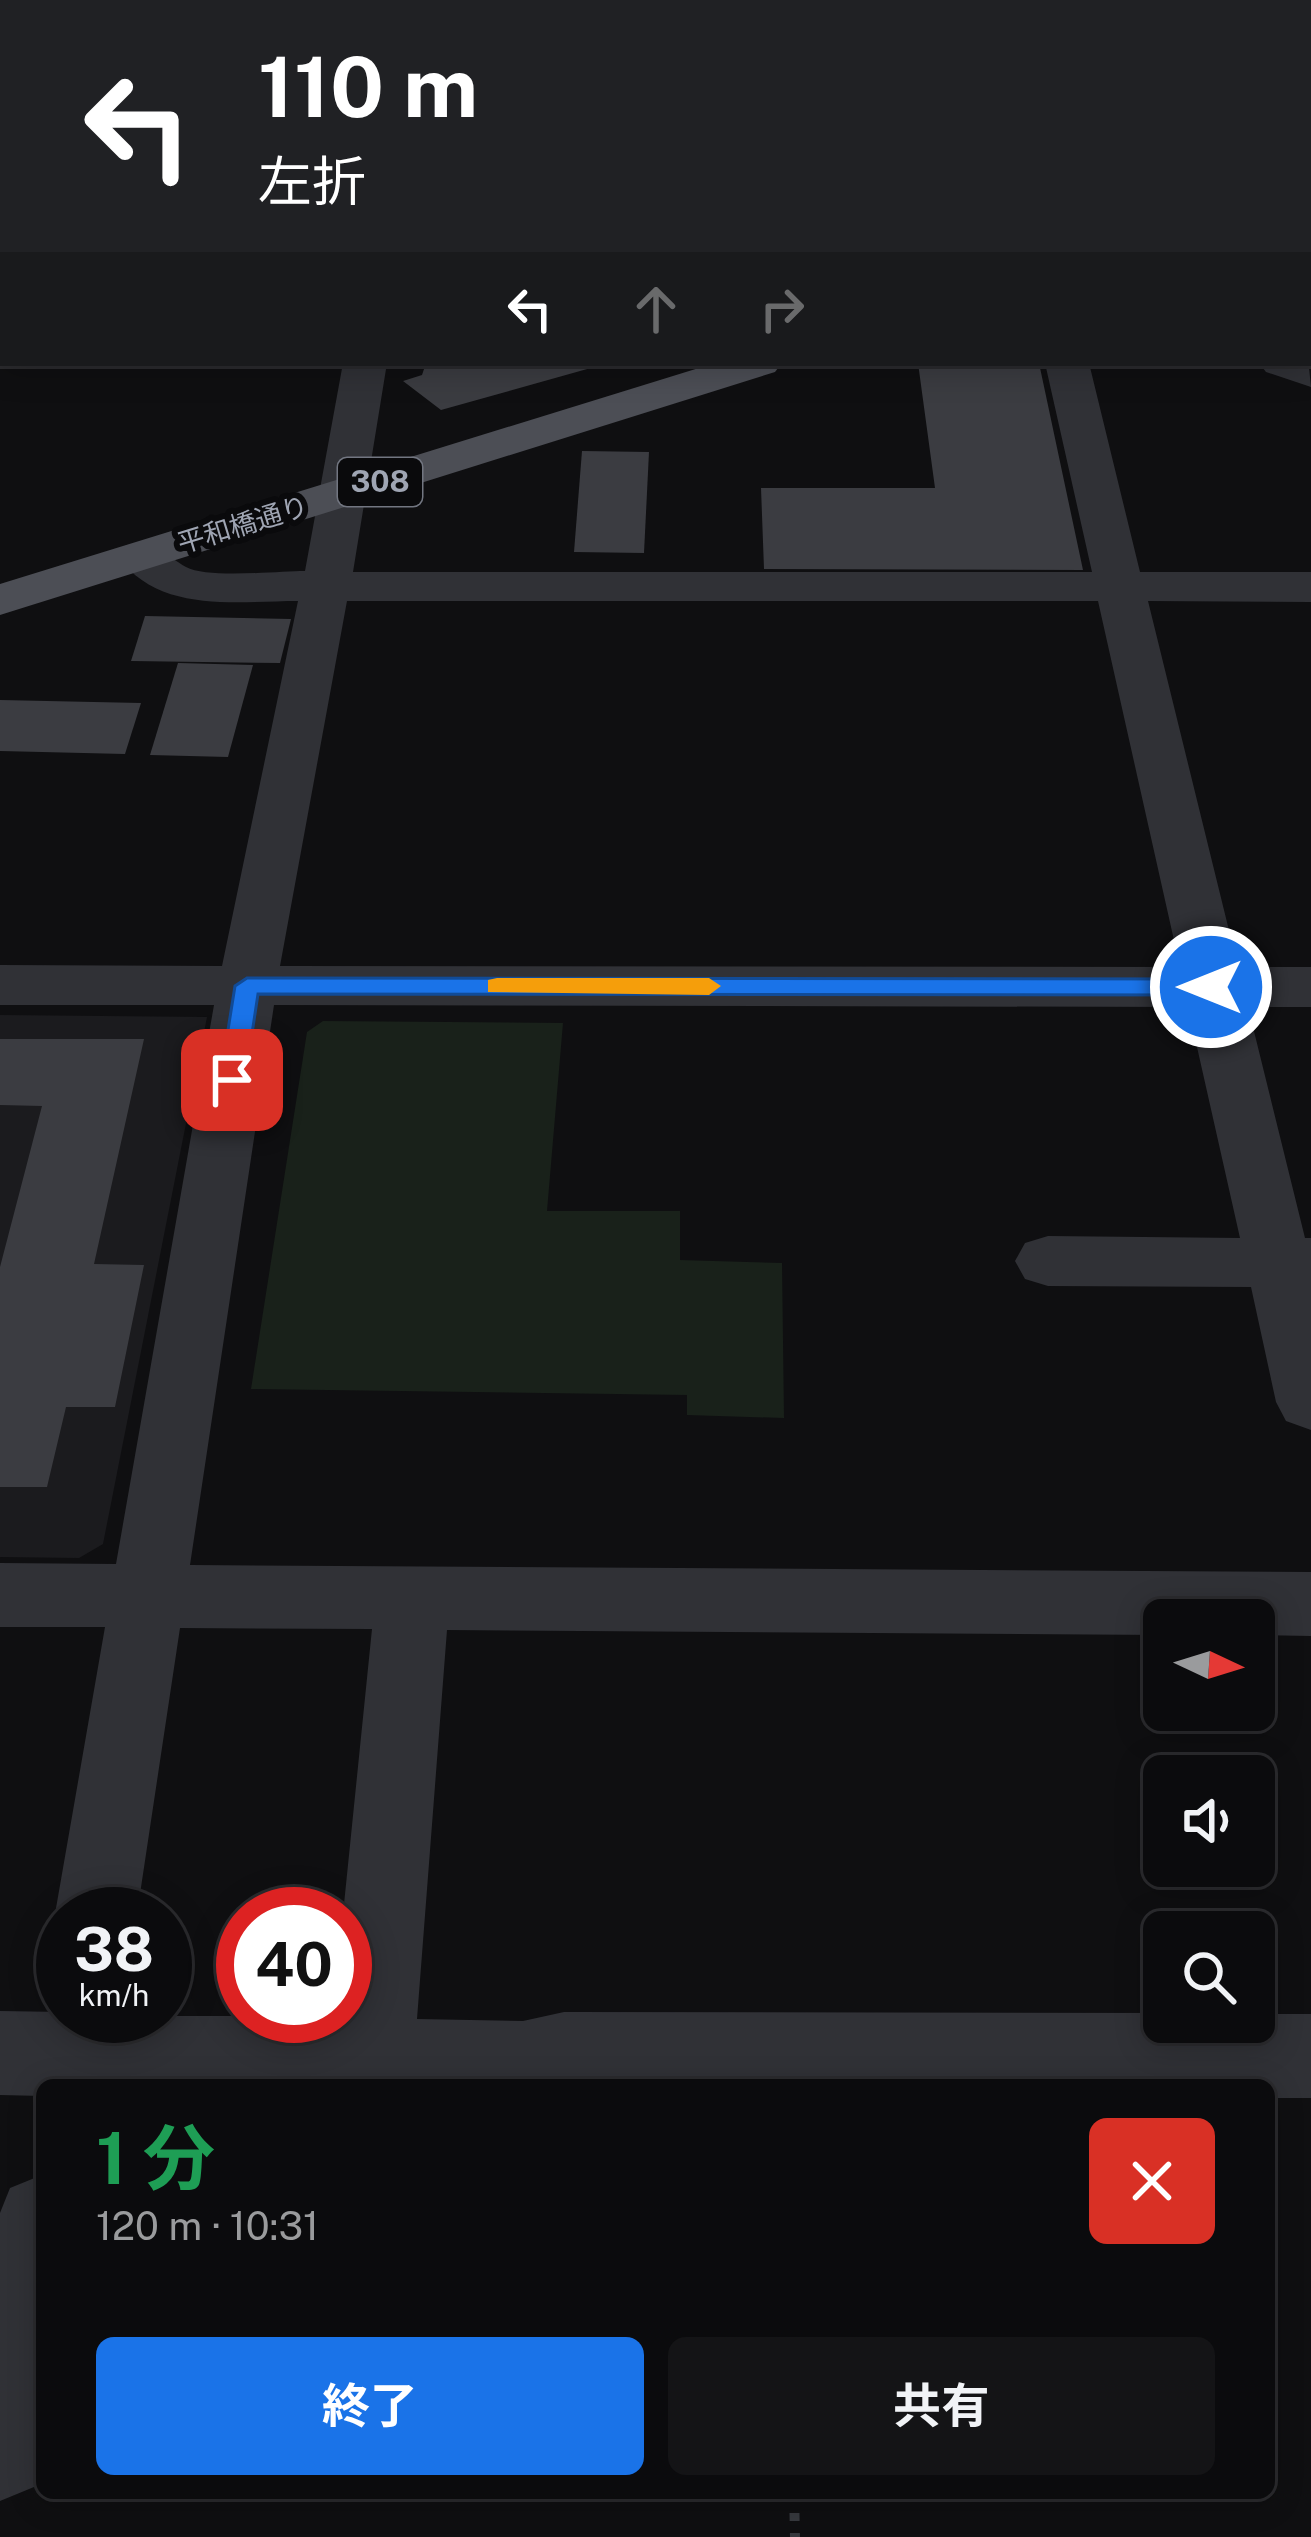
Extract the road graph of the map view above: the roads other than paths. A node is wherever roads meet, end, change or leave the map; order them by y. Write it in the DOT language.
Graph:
graph roads {
  1 [pos="365,366"];
  2 [pos="750,366"];
  3 [pos="1067,366"];
  4 [pos="344,494"];
  5 [pos="142,556"];
  6 [pos="325,587"];
  7 [pos="1120,587"];
  8 [pos="1311,587"];
  9 [pos="0,600"];
  10 [pos="0,985"];
  11 [pos="247,986"];
  12 [pos="1211,987"];
  13 [pos="1311,987"];
  14 [pos="1048,1261"];
  15 [pos="1295,1263"];
  16 [pos="1311,1402"];
  17 [pos="0,1595"];
  18 [pos="151,1595"];
  19 [pos="412,1598"];
  20 [pos="1311,1604"];
  21 [pos="101,1887"];
  22 [pos="54,2052"];
  23 [pos="1311,2056"];
  24 [pos="371,2059"];
  25 [pos="36,2253"];
  26 [pos="0,2453"];
  1 -- 4 [label="street"];
  2 -- 4 [label="main road, 平和橋通り / 308"];
  3 -- 7 [label="street"];
  4 -- 5 [label="main road, 平和橋通り / 308"];
  4 -- 6 [label="street"];
  5 -- 6 [label="street"];
  5 -- 9 [label="main road, 平和橋通り / 308"];
  6 -- 7 [label="street"];
  6 -- 11 [label="street"];
  7 -- 8 [label="street"];
  7 -- 12 [label="street"];
  10 -- 11 [label="street"];
  11 -- 12 [label="street"];
  11 -- 18 [label="street"];
  12 -- 13 [label="street"];
  12 -- 15 [label="street"];
  14 -- 15 [label="street"];
  15 -- 16 [label="street"];
  17 -- 18 [label="street"];
  18 -- 19 [label="street"];
  18 -- 21 [label="street"];
  19 -- 20 [label="street"];
  19 -- 24 [label="street"];
  22 -- 24 [label="street"];
  23 -- 24 [label="street"];
  25 -- 26 [label="street"];
}
